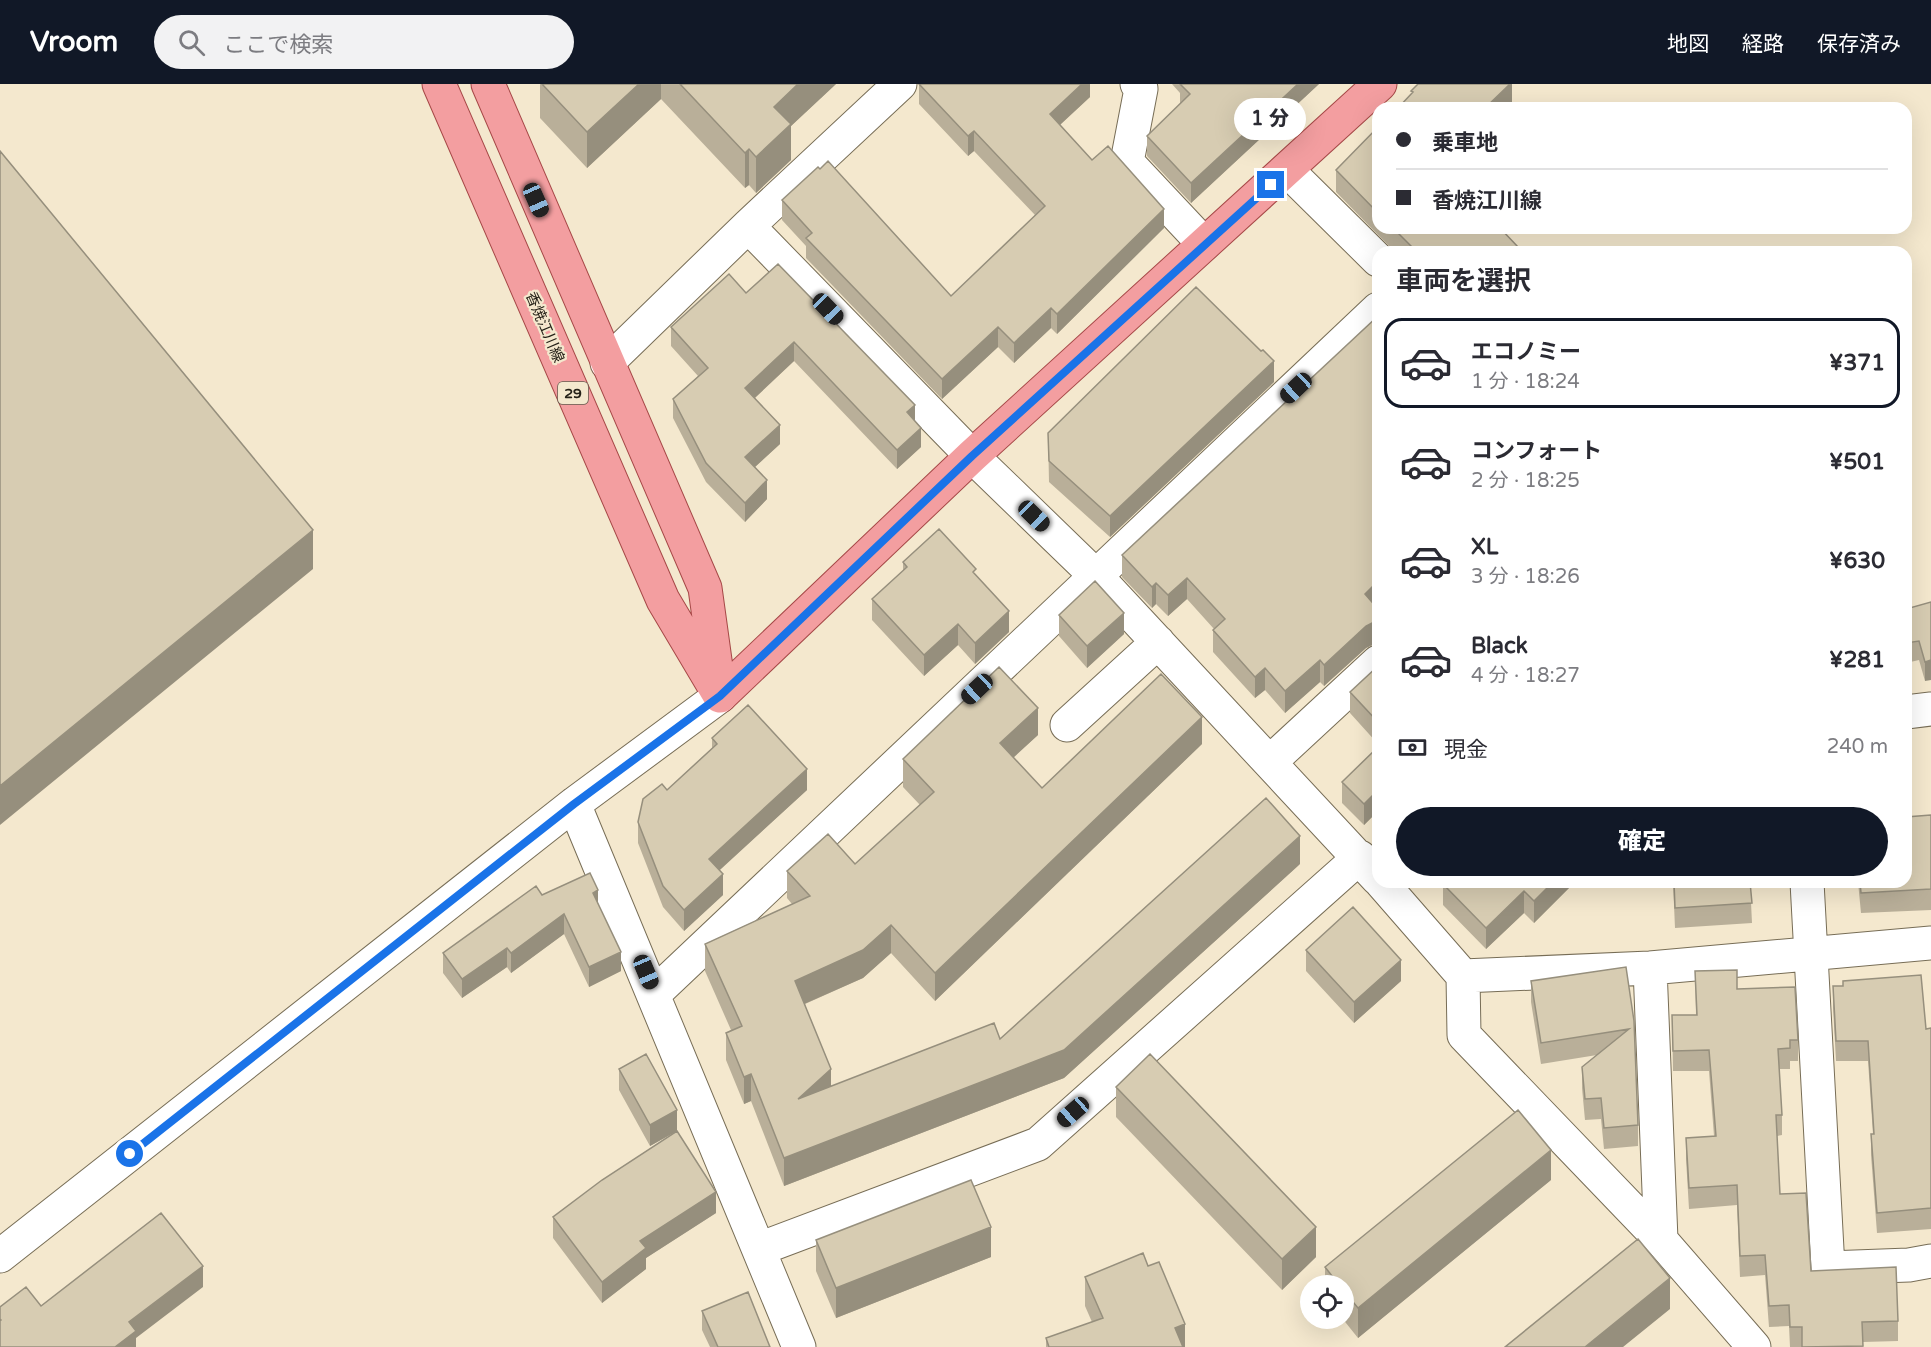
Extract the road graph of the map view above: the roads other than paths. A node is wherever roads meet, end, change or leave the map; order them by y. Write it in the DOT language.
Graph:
graph roads {
  1 [pos="439,84"];
  2 [pos="488,84"];
  3 [pos="900,84"];
  4 [pos="1137,84"];
  5 [pos="1380,84"];
  6 [pos="1287,170"];
  7 [pos="748,226"];
  8 [pos="1204,244"];
  9 [pos="1372,254"];
  10 [pos="1372,315"];
  11 [pos="607,363"];
  12 [pos="972,456"];
  13 [pos="1096,576"];
  14 [pos="1158,642"];
  15 [pos="1372,668"];
  16 [pos="720,696"];
  17 [pos="1931,709"];
  18 [pos="1912,711"];
  19 [pos="1067,725"];
  20 [pos="1271,761"];
  21 [pos="574,804"];
  22 [pos="1372,872"];
  23 [pos="1372,874"];
  24 [pos="1386,888"];
  25 [pos="1807,888"];
  26 [pos="1931,943"];
  27 [pos="1812,952"];
  28 [pos="1650,968"];
  29 [pos="1463,976"];
  30 [pos="655,993"];
  31 [pos="1661,1240"];
  32 [pos="759,1249"];
  33 [pos="0,1256"];
  34 [pos="1931,1261"];
  35 [pos="799,1347"];
  36 [pos="1754,1347"];
  1 -- 16 [label="main road, 香焼江川線 / 29"];
  2 -- 11 [label="main road"];
  3 -- 7 [label="street"];
  4 -- 8 [label="street"];
  5 -- 6 [label="main road"];
  6 -- 8 [label="main road"];
  6 -- 9 [label="street"];
  7 -- 11 [label="street"];
  7 -- 12 [label="street"];
  8 -- 12 [label="main road"];
  10 -- 13 [label="street"];
  11 -- 16 [label="main road"];
  12 -- 13 [label="street"];
  12 -- 16 [label="main road"];
  13 -- 14 [label="street"];
  13 -- 30 [label="street"];
  14 -- 19 [label="street"];
  14 -- 20 [label="street"];
  15 -- 20 [label="street"];
  16 -- 21 [label="street"];
  17 -- 18 [label="street"];
  20 -- 22 [label="street"];
  21 -- 30 [label="street"];
  21 -- 33 [label="street"];
  23 -- 32 [label="street"];
  24 -- 29 [label="street"];
  25 -- 27 [label="street"];
  26 -- 27 [label="street"];
  27 -- 28 [label="street"];
  27 -- 34 [label="street"];
  28 -- 29 [label="street"];
  28 -- 31 [label="street"];
  29 -- 31 [label="street"];
  30 -- 32 [label="street"];
  31 -- 36 [label="street"];
  32 -- 35 [label="street"];
}
